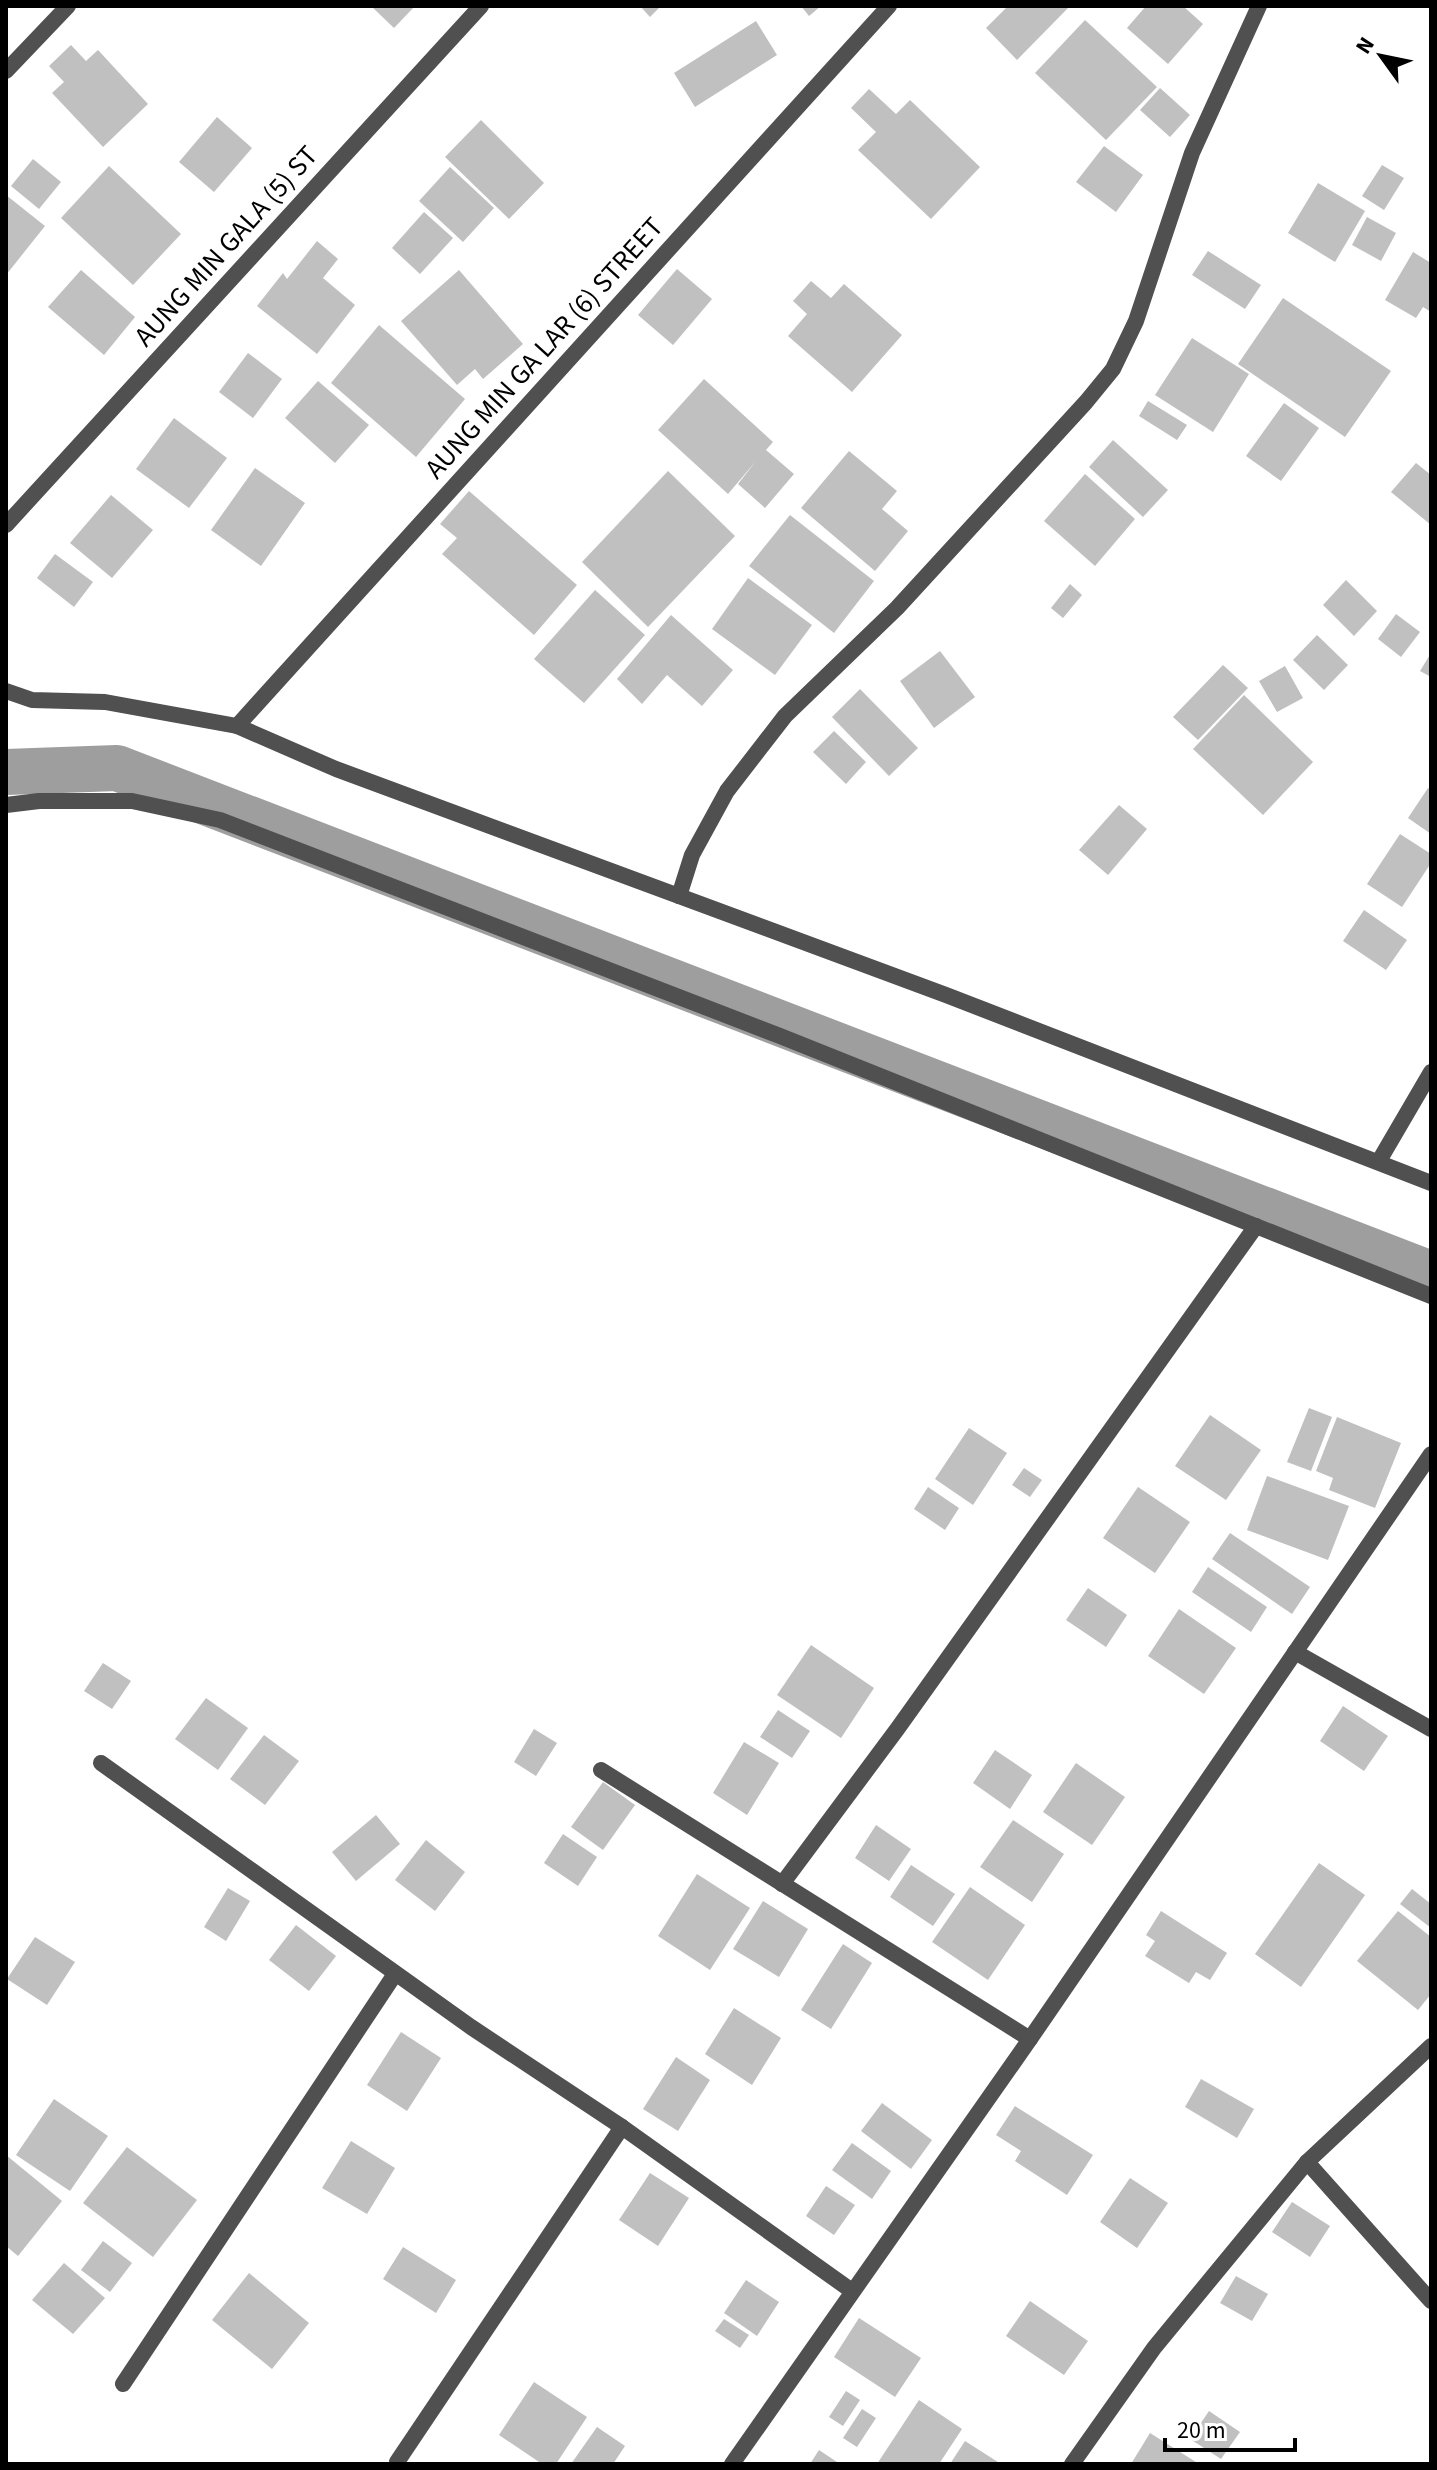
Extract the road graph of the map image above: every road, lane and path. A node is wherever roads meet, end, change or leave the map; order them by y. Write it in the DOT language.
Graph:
graph roads {
  1 [pos="68,6"];
  2 [pos="481,6"];
  3 [pos="889,6"];
  4 [pos="1259,6"];
  5 [pos="6,71"];
  6 [pos="8,523"];
  7 [pos="6,691"];
  8 [pos="237,726"];
  9 [pos="6,805"];
  10 [pos="679,896"];
  11 [pos="1431,1072"];
  12 [pos="1379,1161"];
  13 [pos="1431,1183"];
  14 [pos="1256,1226"];
  15 [pos="1431,1296"];
  16 [pos="1431,1454"];
  17 [pos="1295,1652"];
  18 [pos="1431,1729"];
  19 [pos="101,1763"];
  20 [pos="601,1770"];
  21 [pos="782,1884"];
  22 [pos="395,1974"];
  23 [pos="1030,2039"];
  24 [pos="1431,2046"];
  25 [pos="622,2127"];
  26 [pos="1307,2162"];
  27 [pos="852,2291"];
  28 [pos="1431,2301"];
  29 [pos="123,2384"];
  30 [pos="397,2462"];
  31 [pos="732,2464"];
  32 [pos="1072,2464"];
  1 -- 5 [label="street"];
  2 -- 6 [label="street, AUNG MIN GALA (5) ST"];
  3 -- 8 [label="street, AUNG MIN GA LAR (6) STREET"];
  4 -- 10 [label="street"];
  7 -- 8 [label="street"];
  8 -- 10 [label="street"];
  9 -- 14 [label="street"];
  10 -- 12 [label="street"];
  11 -- 12 [label="street"];
  12 -- 13 [label="street"];
  14 -- 15 [label="street"];
  14 -- 21 [label="street"];
  16 -- 17 [label="street"];
  17 -- 18 [label="street"];
  17 -- 23 [label="street"];
  19 -- 22 [label="street"];
  20 -- 21 [label="street"];
  21 -- 23 [label="street"];
  22 -- 25 [label="street"];
  22 -- 29 [label="street"];
  23 -- 27 [label="street"];
  24 -- 26 [label="street"];
  25 -- 27 [label="street"];
  25 -- 30 [label="street"];
  26 -- 28 [label="street"];
  26 -- 32 [label="street"];
  27 -- 31 [label="street"];
}
